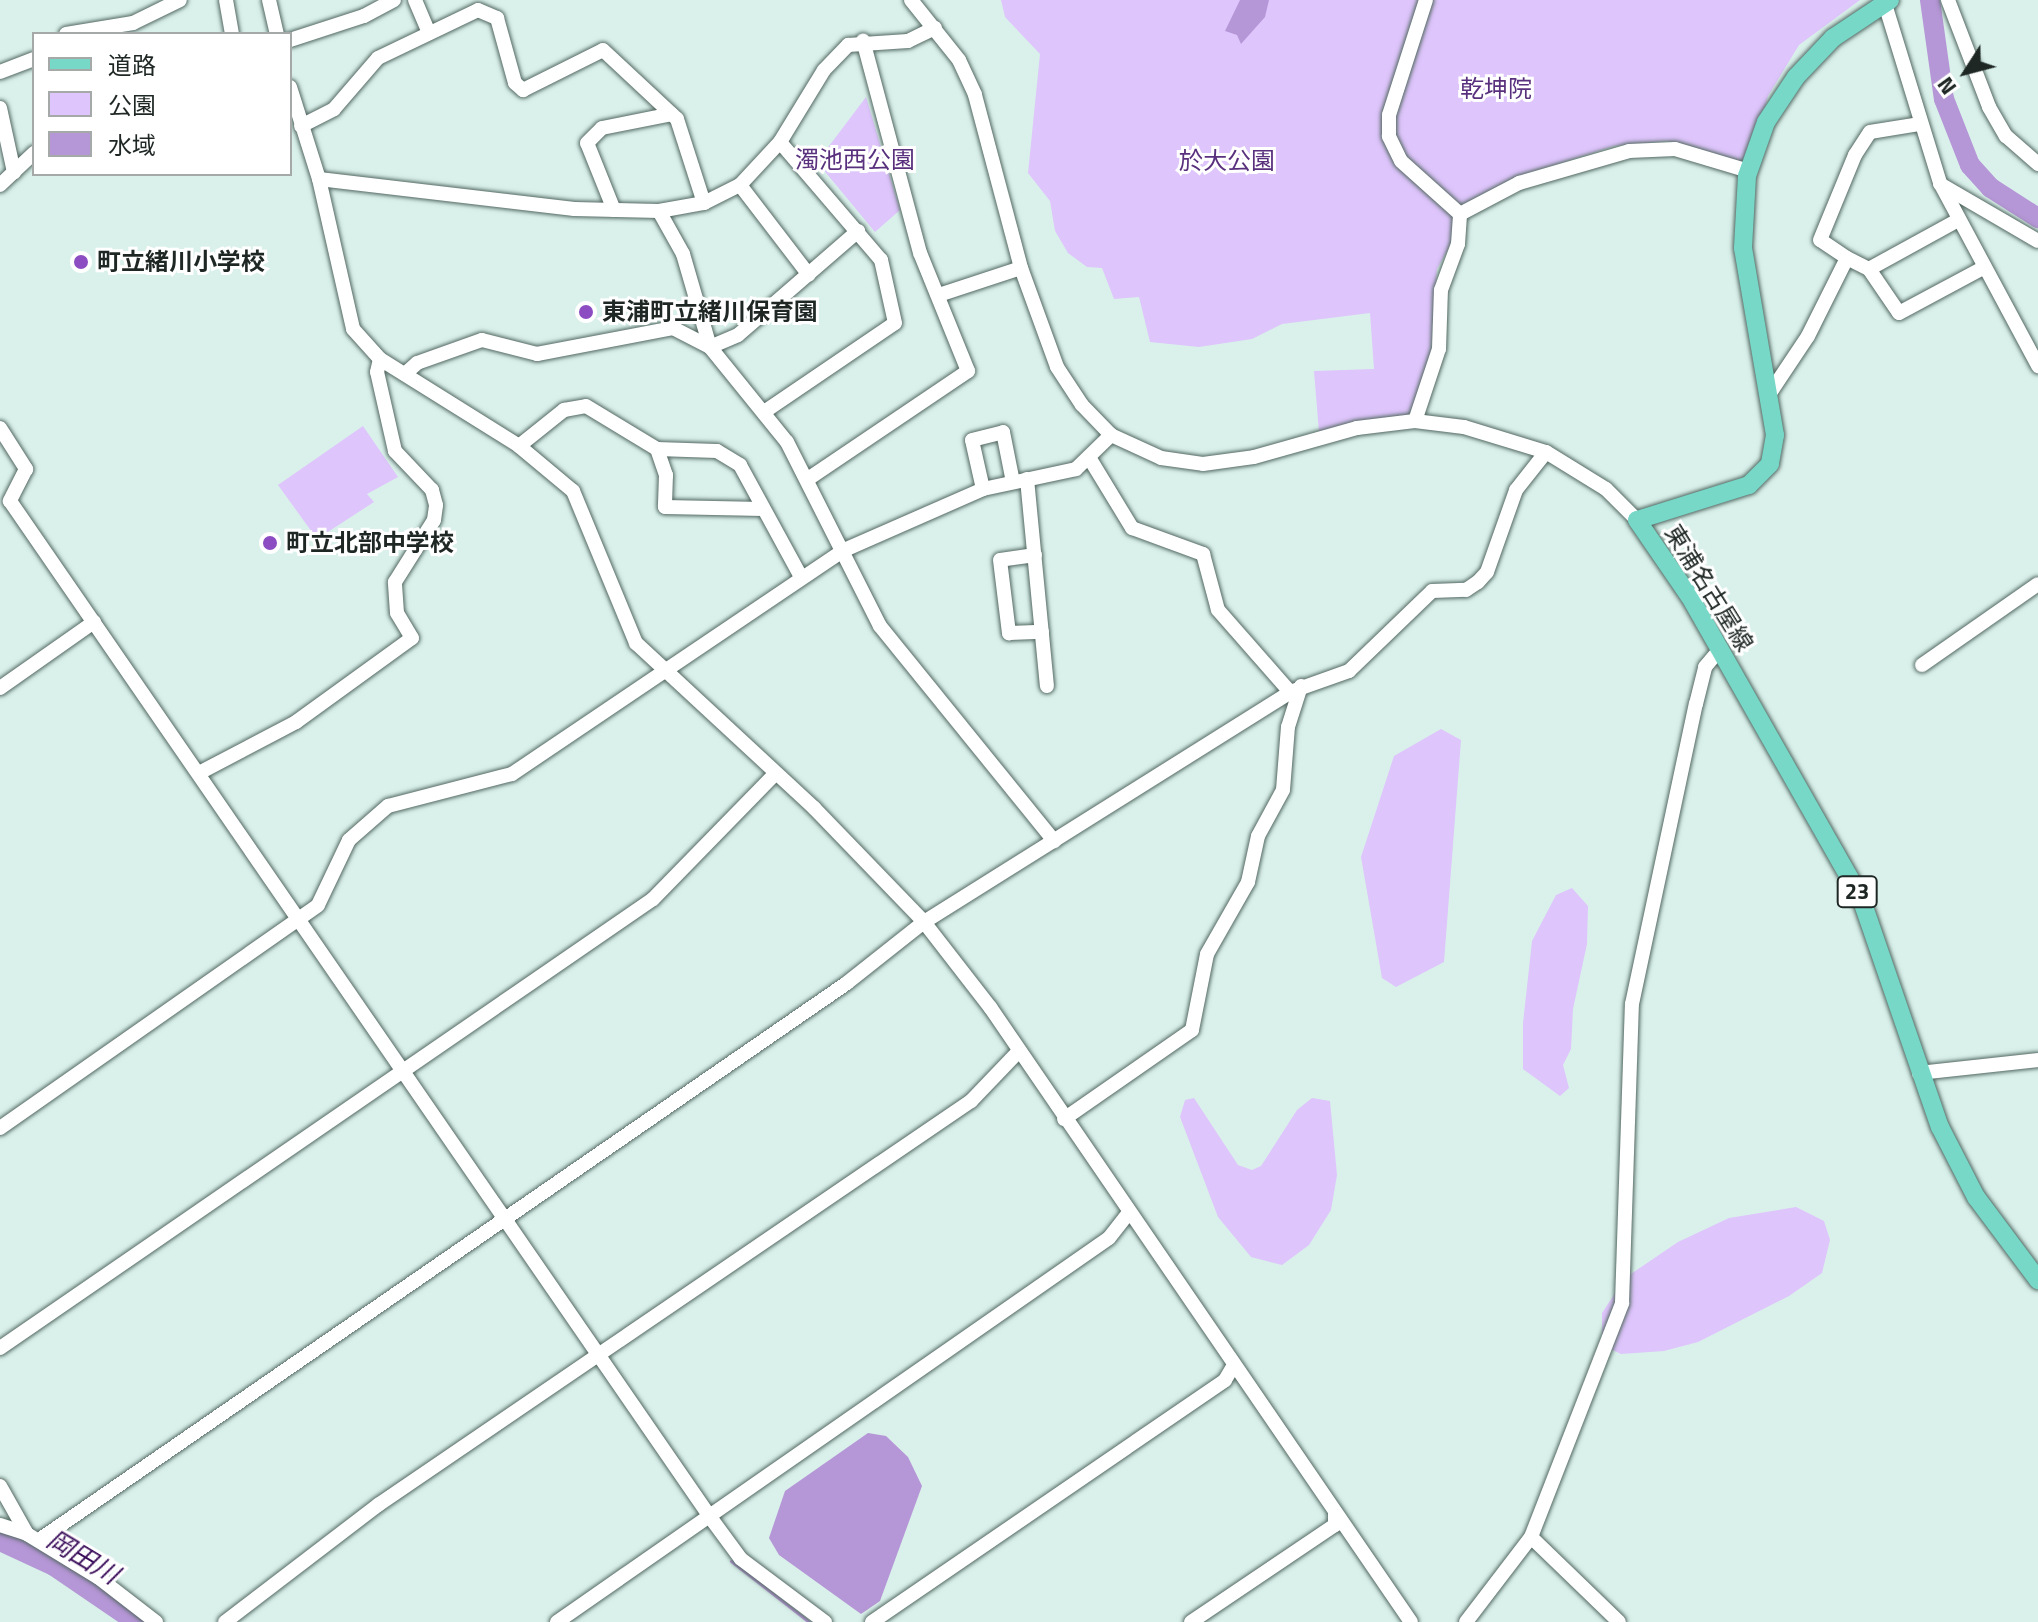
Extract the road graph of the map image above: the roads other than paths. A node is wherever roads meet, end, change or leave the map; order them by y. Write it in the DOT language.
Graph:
graph roads {
  1 [pos="180,0"];
  2 [pos="226,0"];
  3 [pos="269,0"];
  4 [pos="394,0"];
  5 [pos="415,0"];
  6 [pos="911,0"];
  7 [pos="1426,0"];
  8 [pos="1948,0"];
  9 [pos="1886,1"];
  10 [pos="935,28"];
  11 [pos="78,32"];
  12 [pos="232,32"];
  13 [pos="277,32"];
  14 [pos="429,33"];
  15 [pos="292,39"];
  16 [pos="863,40"];
  17 [pos="32,60"];
  18 [pos="0,72"];
  19 [pos="292,97"];
  20 [pos="0,108"];
  21 [pos="672,114"];
  22 [pos="296,117"];
  23 [pos="1920,124"];
  24 [pos="780,142"];
  25 [pos="32,155"];
  26 [pos="2038,164"];
  27 [pos="1749,171"];
  28 [pos="14,172"];
  29 [pos="319,179"];
  30 [pos="1940,183"];
  31 [pos="0,185"];
  32 [pos="740,185"];
  33 [pos="704,203"];
  34 [pos="614,210"];
  35 [pos="659,211"];
  36 [pos="1460,214"];
  37 [pos="1958,220"];
  38 [pos="858,231"];
  39 [pos="2038,241"];
  40 [pos="1847,258"];
  41 [pos="1021,268"];
  42 [pos="1983,268"];
  43 [pos="1869,269"];
  44 [pos="809,275"];
  45 [pos="939,295"];
  46 [pos="710,347"];
  47 [pos="380,359"];
  48 [pos="2038,366"];
  49 [pos="1762,369"];
  50 [pos="1787,369"];
  51 [pos="406,373"];
  52 [pos="1768,396"];
  53 [pos="764,412"];
  54 [pos="1415,421"];
  55 [pos="0,428"];
  56 [pos="1111,435"];
  57 [pos="519,446"];
  58 [pos="657,449"];
  59 [pos="1546,452"];
  60 [pos="1090,459"];
  61 [pos="808,479"];
  62 [pos="1020,480"];
  63 [pos="983,489"];
  64 [pos="763,509"];
  65 [pos="1637,520"];
  66 [pos="842,551"];
  67 [pos="1035,555"];
  68 [pos="801,577"];
  69 [pos="2038,584"];
  70 [pos="94,622"];
  71 [pos="1042,632"];
  72 [pos="1720,649"];
  73 [pos="1922,665"];
  74 [pos="666,671"];
  75 [pos="1047,686"];
  76 [pos="0,688"];
  77 [pos="1295,689"];
  78 [pos="199,773"];
  79 [pos="773,776"];
  80 [pos="1054,841"];
  81 [pos="301,919"];
  82 [pos="924,922"];
  83 [pos="1018,1052"];
  84 [pos="2038,1060"];
  85 [pos="404,1071"];
  86 [pos="1919,1073"];
  87 [pos="1064,1119"];
  88 [pos="0,1128"];
  89 [pos="1129,1212"];
  90 [pos="507,1219"];
  91 [pos="2038,1280"];
  92 [pos="0,1348"];
  93 [pos="599,1355"];
  94 [pos="1234,1365"];
  95 [pos="0,1486"];
  96 [pos="1335,1512"];
  97 [pos="710,1517"];
  98 [pos="0,1525"];
  99 [pos="33,1537"];
  100 [pos="1531,1537"];
  101 [pos="156,1622"];
  102 [pos="225,1622"];
  103 [pos="557,1622"];
  104 [pos="825,1622"];
  105 [pos="872,1622"];
  106 [pos="1191,1622"];
  107 [pos="1411,1622"];
  108 [pos="1466,1622"];
  109 [pos="1619,1622"];
  1 -- 11 [label="street"];
  2 -- 12 [label="street"];
  3 -- 13 [label="street"];
  4 -- 15 [label="street"];
  5 -- 14 [label="street"];
  6 -- 10 [label="street"];
  7 -- 36 [label="street"];
  8 -- 26 [label="street"];
  9 -- 23 [label="street"];
  9 -- 27 [label="main road, 東浦名古屋線"];
  10 -- 16 [label="street"];
  10 -- 41 [label="street"];
  14 -- 21 [label="street"];
  14 -- 22 [label="street"];
  16 -- 24 [label="street"];
  16 -- 45 [label="street"];
  17 -- 18 [label="street"];
  19 -- 22 [label="street"];
  20 -- 28 [label="street"];
  21 -- 33 [label="street"];
  21 -- 34 [label="street"];
  22 -- 29 [label="street"];
  23 -- 30 [label="street"];
  23 -- 40 [label="street"];
  24 -- 32 [label="street"];
  24 -- 38 [label="street"];
  25 -- 28 [label="street"];
  27 -- 36 [label="street"];
  27 -- 49 [label="main road, 東浦名古屋線"];
  28 -- 31 [label="street"];
  29 -- 34 [label="street"];
  29 -- 47 [label="street"];
  30 -- 37 [label="street"];
  30 -- 39 [label="street"];
  32 -- 33 [label="street"];
  32 -- 44 [label="street"];
  33 -- 35 [label="street"];
  34 -- 35 [label="street"];
  35 -- 46 [label="street"];
  36 -- 54 [label="street"];
  37 -- 42 [label="street"];
  37 -- 43 [label="street"];
  38 -- 44 [label="street"];
  38 -- 53 [label="street"];
  40 -- 43 [label="street"];
  40 -- 50 [label="street"];
  41 -- 45 [label="street"];
  41 -- 56 [label="street"];
  42 -- 43 [label="street"];
  42 -- 48 [label="street"];
  44 -- 46 [label="street"];
  45 -- 61 [label="street"];
  46 -- 51 [label="street"];
  46 -- 53 [label="street"];
  47 -- 51 [label="street"];
  47 -- 78 [label="street"];
  49 -- 50 [label="street"];
  49 -- 52 [label="main road, 東浦名古屋線"];
  50 -- 52 [label="street"];
  51 -- 57 [label="street"];
  52 -- 65 [label="main road, 東浦名古屋線"];
  53 -- 61 [label="street"];
  54 -- 56 [label="street"];
  54 -- 59 [label="street"];
  55 -- 70 [label="street"];
  56 -- 60 [label="street"];
  57 -- 58 [label="street"];
  57 -- 74 [label="street"];
  58 -- 64 [label="street"];
  58 -- 64 [label="street"];
  59 -- 65 [label="street"];
  59 -- 77 [label="street"];
  60 -- 62 [label="street"];
  60 -- 77 [label="street"];
  61 -- 66 [label="street"];
  62 -- 63 [label="street"];
  62 -- 63 [label="street"];
  62 -- 67 [label="street"];
  63 -- 66 [label="street"];
  64 -- 68 [label="street"];
  65 -- 72 [label="main road, 東浦名古屋線 / 23"];
  66 -- 68 [label="street"];
  66 -- 80 [label="street"];
  67 -- 71 [label="street"];
  67 -- 71 [label="street"];
  68 -- 74 [label="street"];
  69 -- 73 [label="street"];
  70 -- 76 [label="street"];
  70 -- 78 [label="street"];
  71 -- 75 [label="street"];
  72 -- 86 [label="main road, 東浦名古屋線 / 23"];
  72 -- 100 [label="street"];
  74 -- 79 [label="street"];
  74 -- 81 [label="street"];
  77 -- 80 [label="street"];
  77 -- 87 [label="street"];
  78 -- 81 [label="street"];
  79 -- 82 [label="street"];
  79 -- 85 [label="street"];
  80 -- 82 [label="street"];
  81 -- 85 [label="street"];
  81 -- 88 [label="street"];
  82 -- 83 [label="street"];
  82 -- 90 [label="street"];
  83 -- 87 [label="street"];
  83 -- 93 [label="street"];
  84 -- 86 [label="street"];
  85 -- 90 [label="street"];
  85 -- 92 [label="street"];
  86 -- 91 [label="main road, 東浦名古屋線 / 23"];
  87 -- 89 [label="street"];
  89 -- 94 [label="street"];
  89 -- 97 [label="street"];
  90 -- 93 [label="street"];
  90 -- 99 [label="street"];
  93 -- 97 [label="street"];
  93 -- 102 [label="street"];
  94 -- 96 [label="street"];
  94 -- 105 [label="street"];
  95 -- 99 [label="street"];
  96 -- 106 [label="street"];
  96 -- 107 [label="street"];
  97 -- 103 [label="street"];
  97 -- 104 [label="street"];
  98 -- 99 [label="street"];
  99 -- 101 [label="street"];
  100 -- 108 [label="street"];
  100 -- 109 [label="street"];
}
